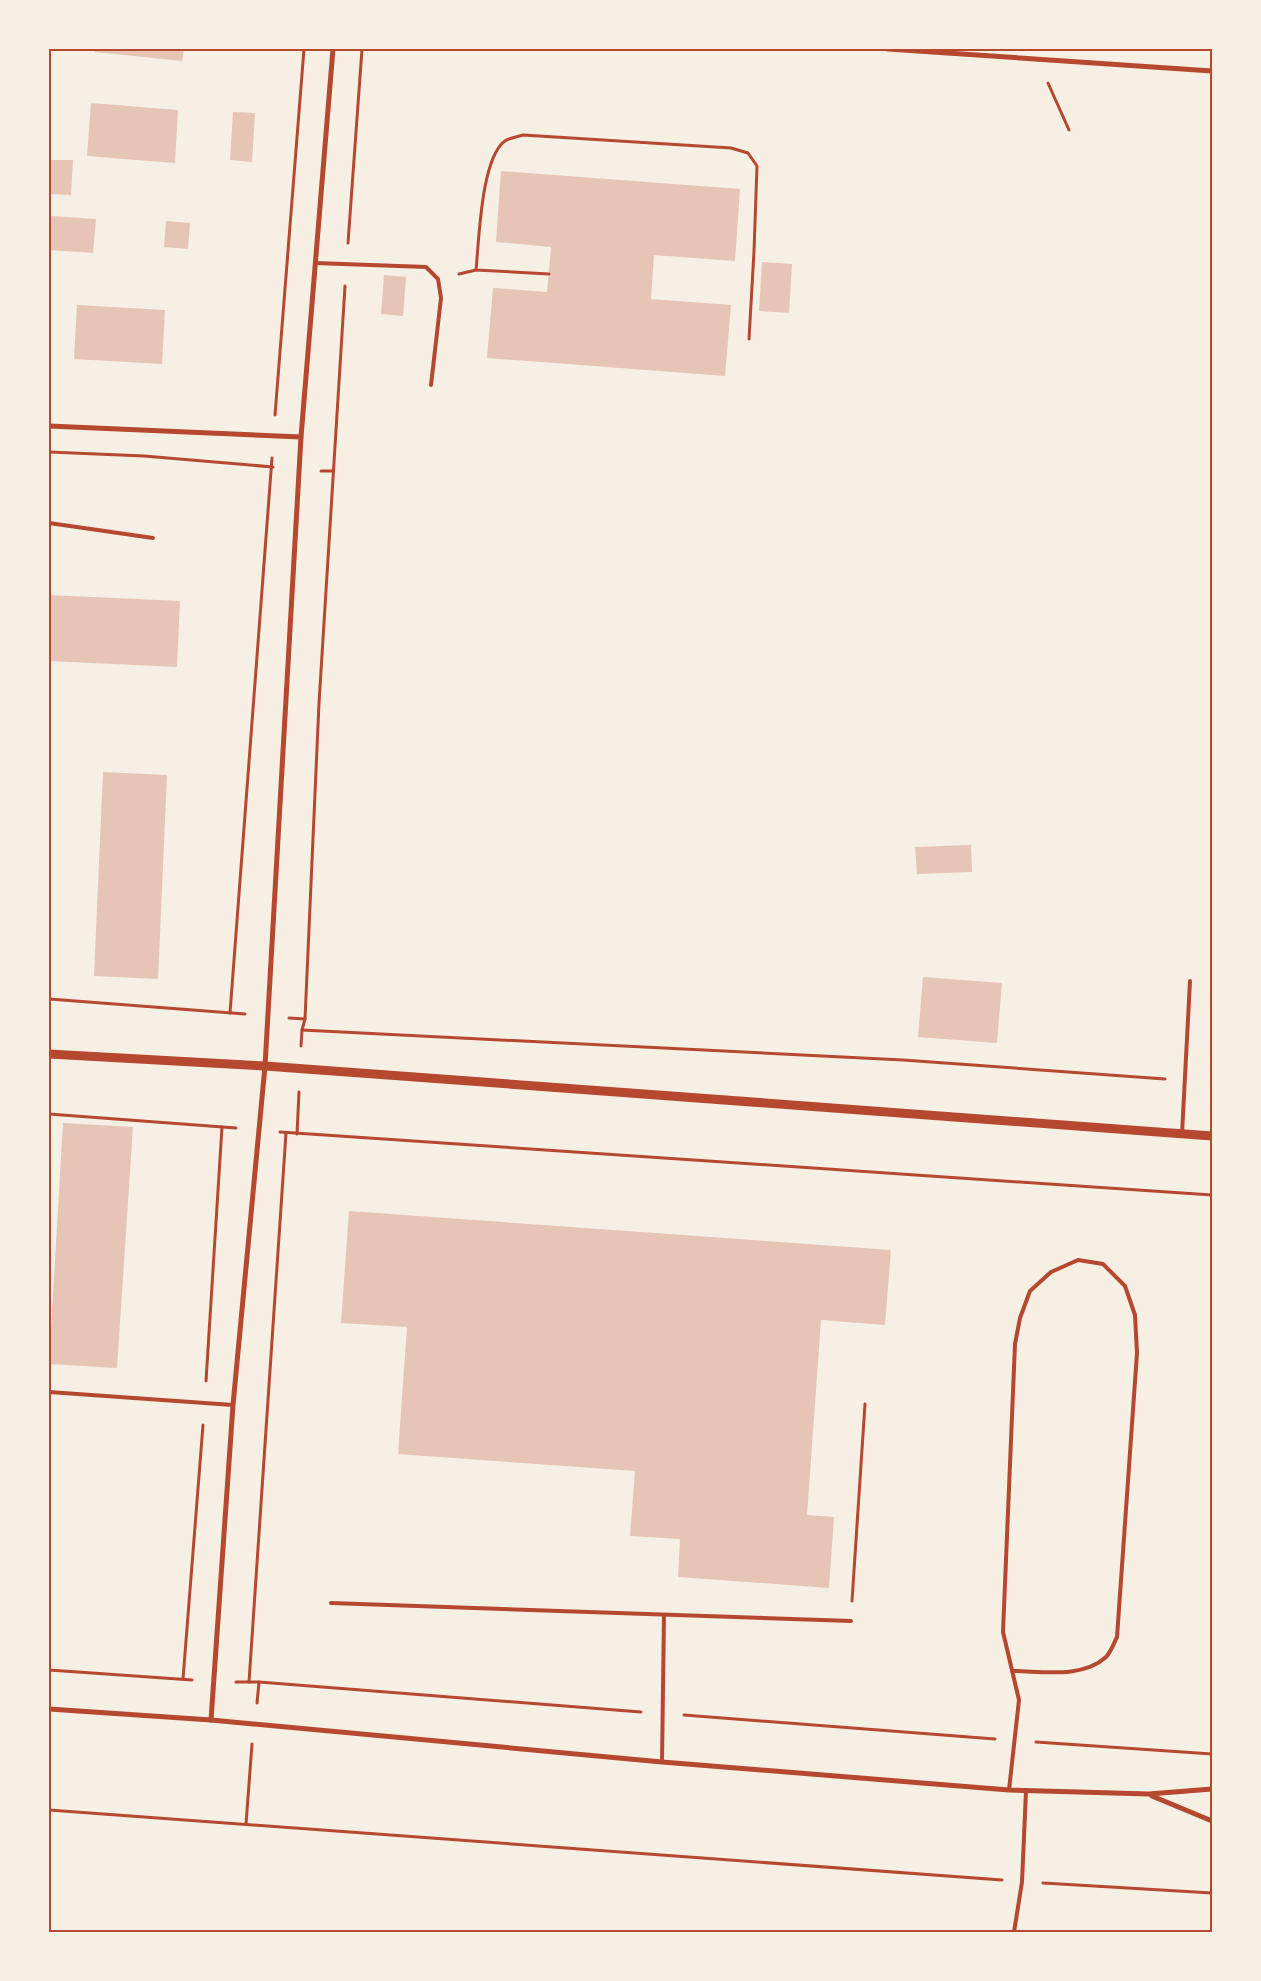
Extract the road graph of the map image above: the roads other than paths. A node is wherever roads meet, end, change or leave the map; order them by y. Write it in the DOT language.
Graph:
graph roads {
  1 [pos="333,49"];
  2 [pos="888,49"];
  3 [pos="974,52"];
  4 [pos="1212,71"];
  5 [pos="315,263"];
  6 [pos="431,386"];
  7 [pos="49,426"];
  8 [pos="301,437"];
  9 [pos="49,523"];
  10 [pos="153,538"];
  11 [pos="1190,981"];
  12 [pos="49,1054"];
  13 [pos="265,1066"];
  14 [pos="1182,1134"];
  15 [pos="1212,1136"];
  16 [pos="49,1392"];
  17 [pos="233,1405"];
  18 [pos="331,1603"];
  19 [pos="664,1615"];
  20 [pos="851,1621"];
  21 [pos="1012,1671"];
  22 [pos="49,1709"];
  23 [pos="211,1720"];
  24 [pos="662,1762"];
  25 [pos="1212,1789"];
  26 [pos="1009,1790"];
  27 [pos="1026,1791"];
  28 [pos="1149,1794"];
  29 [pos="1212,1821"];
  30 [pos="1014,1932"];
  1 -- 5 [label="street"];
  2 -- 3 [label="street"];
  3 -- 4 [label="street"];
  5 -- 6 [label="lane"];
  5 -- 8 [label="street"];
  7 -- 8 [label="street"];
  8 -- 13 [label="street"];
  9 -- 10 [label="lane"];
  11 -- 14 [label="lane"];
  12 -- 13 [label="street"];
  13 -- 14 [label="street"];
  13 -- 17 [label="street"];
  14 -- 15 [label="street"];
  16 -- 17 [label="lane"];
  17 -- 23 [label="street"];
  18 -- 19 [label="lane"];
  19 -- 20 [label="lane"];
  19 -- 24 [label="lane"];
  21 -- 21 [label="lane"];
  21 -- 26 [label="lane"];
  22 -- 23 [label="street"];
  23 -- 24 [label="street"];
  24 -- 26 [label="street"];
  25 -- 28 [label="street"];
  26 -- 27 [label="street"];
  27 -- 28 [label="street"];
  27 -- 30 [label="lane"];
  28 -- 29 [label="street"];
}
